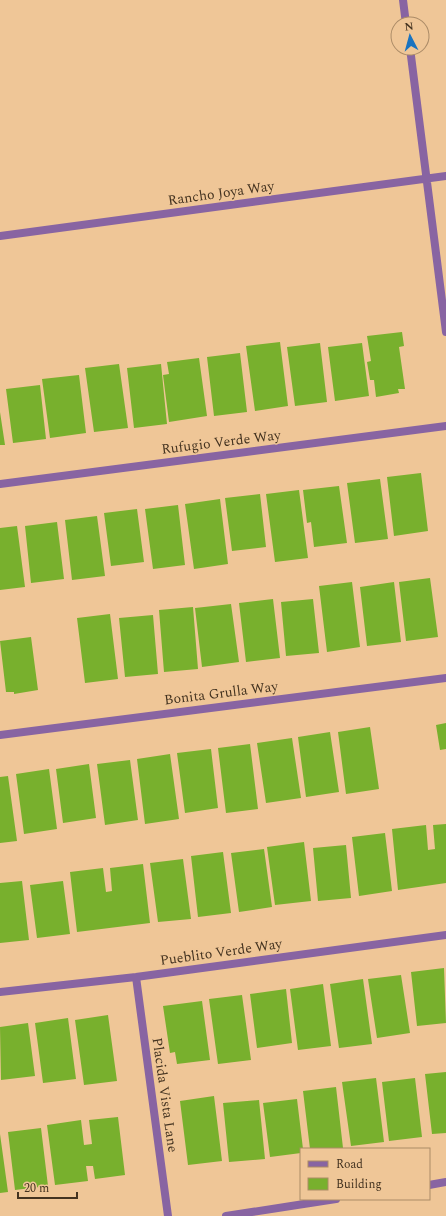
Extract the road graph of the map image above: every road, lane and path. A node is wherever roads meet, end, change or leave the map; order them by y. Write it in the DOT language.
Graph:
graph roads {
  1 [pos="403,0"];
  2 [pos="405,16"];
  3 [pos="411,56"];
  4 [pos="446,176"];
  5 [pos="426,179"];
  6 [pos="0,236"];
  7 [pos="446,332"];
  8 [pos="446,426"];
  9 [pos="0,484"];
  10 [pos="446,678"];
  11 [pos="0,735"];
  12 [pos="446,935"];
  13 [pos="136,977"];
  14 [pos="0,992"];
  15 [pos="446,1182"];
  16 [pos="430,1185"];
  17 [pos="330,1200"];
  18 [pos="168,1216"];
  19 [pos="226,1216"];
  1 -- 2 [label="street"];
  3 -- 5 [label="street"];
  4 -- 5 [label="street, Rancho Joya Way"];
  5 -- 6 [label="street, Rancho Joya Way"];
  5 -- 7 [label="street"];
  8 -- 9 [label="street, Rufugio Verde Way"];
  10 -- 11 [label="street, Bonita Grulla Way"];
  12 -- 13 [label="street, Pueblito Verde Way"];
  13 -- 14 [label="street, Pueblito Verde Way"];
  13 -- 18 [label="street, Placida Vista Lane"];
  15 -- 16 [label="street"];
  17 -- 19 [label="street"];
}
